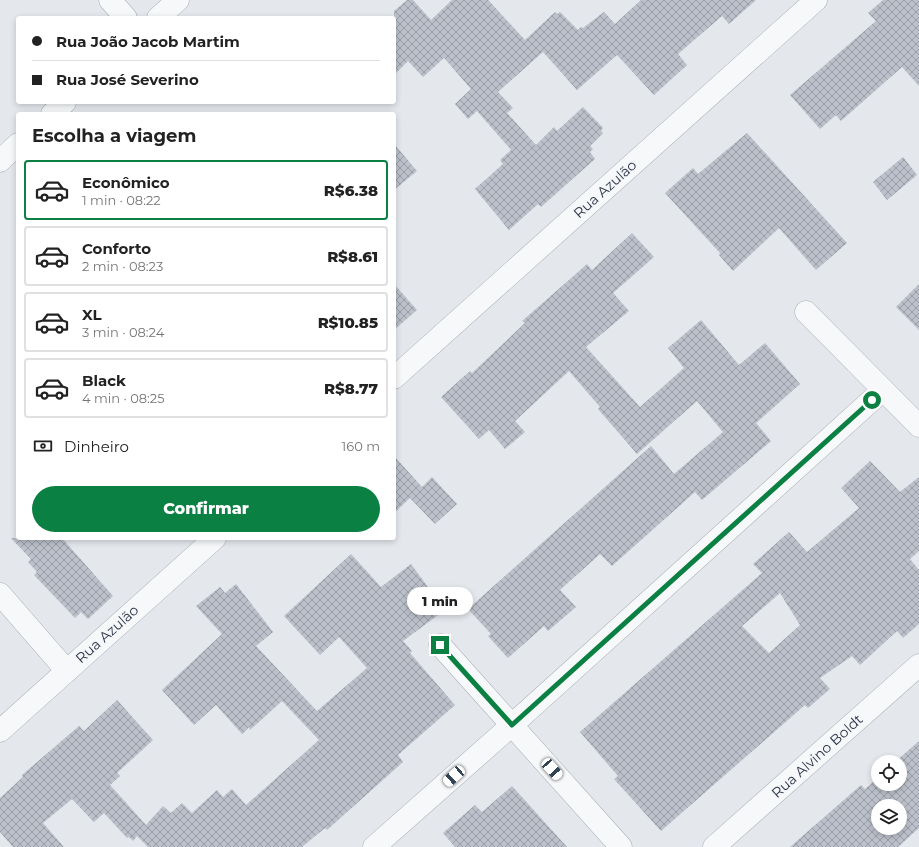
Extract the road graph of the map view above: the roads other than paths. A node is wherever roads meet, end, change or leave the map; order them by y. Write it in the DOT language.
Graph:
graph roads {
  1 [pos="110,0"];
  2 [pos="178,0"];
  3 [pos="816,0"];
  4 [pos="124,16"];
  5 [pos="160,16"];
  6 [pos="63,104"];
  7 [pos="54,112"];
  8 [pos="16,146"];
  9 [pos="0,161"];
  10 [pos="806,312"];
  11 [pos="396,376"];
  12 [pos="883,390"];
  13 [pos="919,426"];
  14 [pos="213,540"];
  15 [pos="0,594"];
  16 [pos="440,645"];
  17 [pos="919,665"];
  18 [pos="67,671"];
  19 [pos="512,725"];
  20 [pos="0,731"];
  21 [pos="374,847"];
  22 [pos="621,847"];
  23 [pos="714,847"];
  1 -- 4 [label="street"];
  2 -- 5 [label="street"];
  3 -- 11 [label="street, Rua Azulão"];
  6 -- 7 [label="street"];
  8 -- 9 [label="street"];
  10 -- 12 [label="street"];
  12 -- 13 [label="street"];
  12 -- 19 [label="street"];
  14 -- 18 [label="street, Rua Azulão"];
  15 -- 18 [label="street"];
  16 -- 19 [label="street"];
  17 -- 23 [label="street, Rua Alvino Boldt"];
  18 -- 20 [label="street, Rua Azulão"];
  19 -- 21 [label="street"];
  19 -- 22 [label="street"];
}
